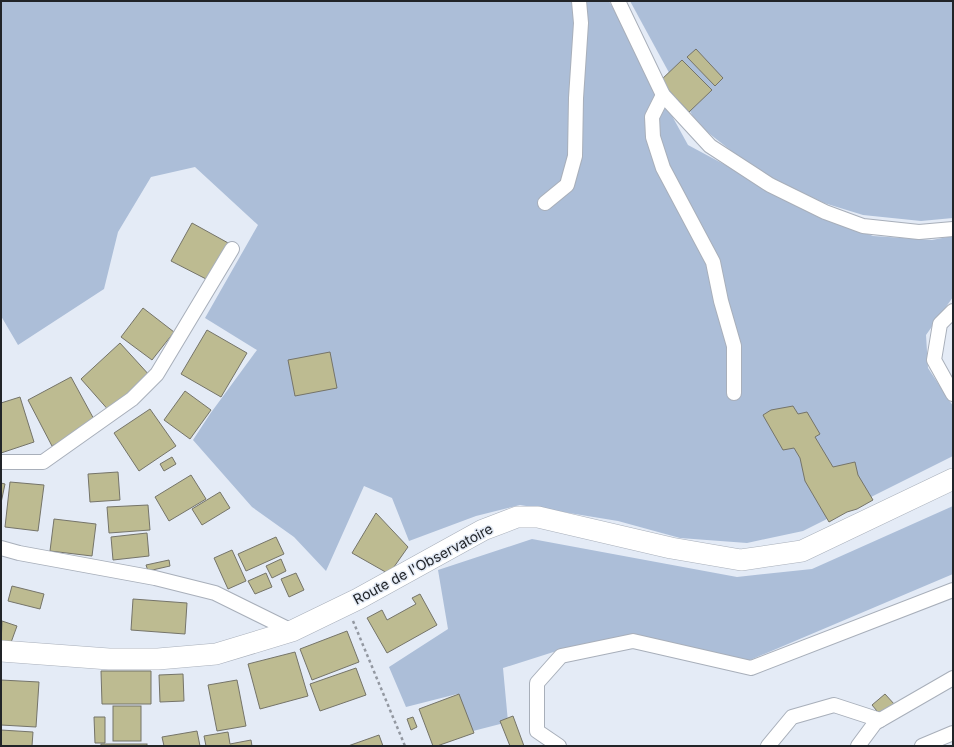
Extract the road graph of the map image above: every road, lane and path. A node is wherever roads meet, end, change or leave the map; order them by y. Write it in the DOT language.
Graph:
graph roads {
  1 [pos="579,1"];
  2 [pos="618,1"];
  3 [pos="663,95"];
  4 [pos="545,203"];
  5 [pos="953,229"];
  6 [pos="232,249"];
  7 [pos="953,311"];
  8 [pos="734,393"];
  9 [pos="953,394"];
  10 [pos="1,462"];
  11 [pos="953,479"];
  12 [pos="1,548"];
  13 [pos="953,590"];
  14 [pos="347,604"];
  15 [pos="292,631"];
  16 [pos="1,651"];
  17 [pos="953,678"];
  18 [pos="880,720"];
  19 [pos="953,733"];
  20 [pos="405,746"];
  21 [pos="559,746"];
  22 [pos="768,746"];
  23 [pos="858,746"];
  24 [pos="922,746"];
  1 -- 4 [label="street"];
  2 -- 3 [label="street"];
  3 -- 5 [label="street"];
  3 -- 8 [label="street"];
  6 -- 10 [label="street"];
  7 -- 9 [label="street"];
  11 -- 14 [label="street, Route de l'Observatoire"];
  12 -- 15 [label="street"];
  13 -- 21 [label="street"];
  14 -- 15 [label="street, Route de l'Observatoire"];
  14 -- 20 [label="path"];
  15 -- 16 [label="street, Route de l'Observatoire"];
  17 -- 18 [label="street"];
  18 -- 22 [label="street"];
  18 -- 23 [label="street"];
  19 -- 24 [label="street"];
}
